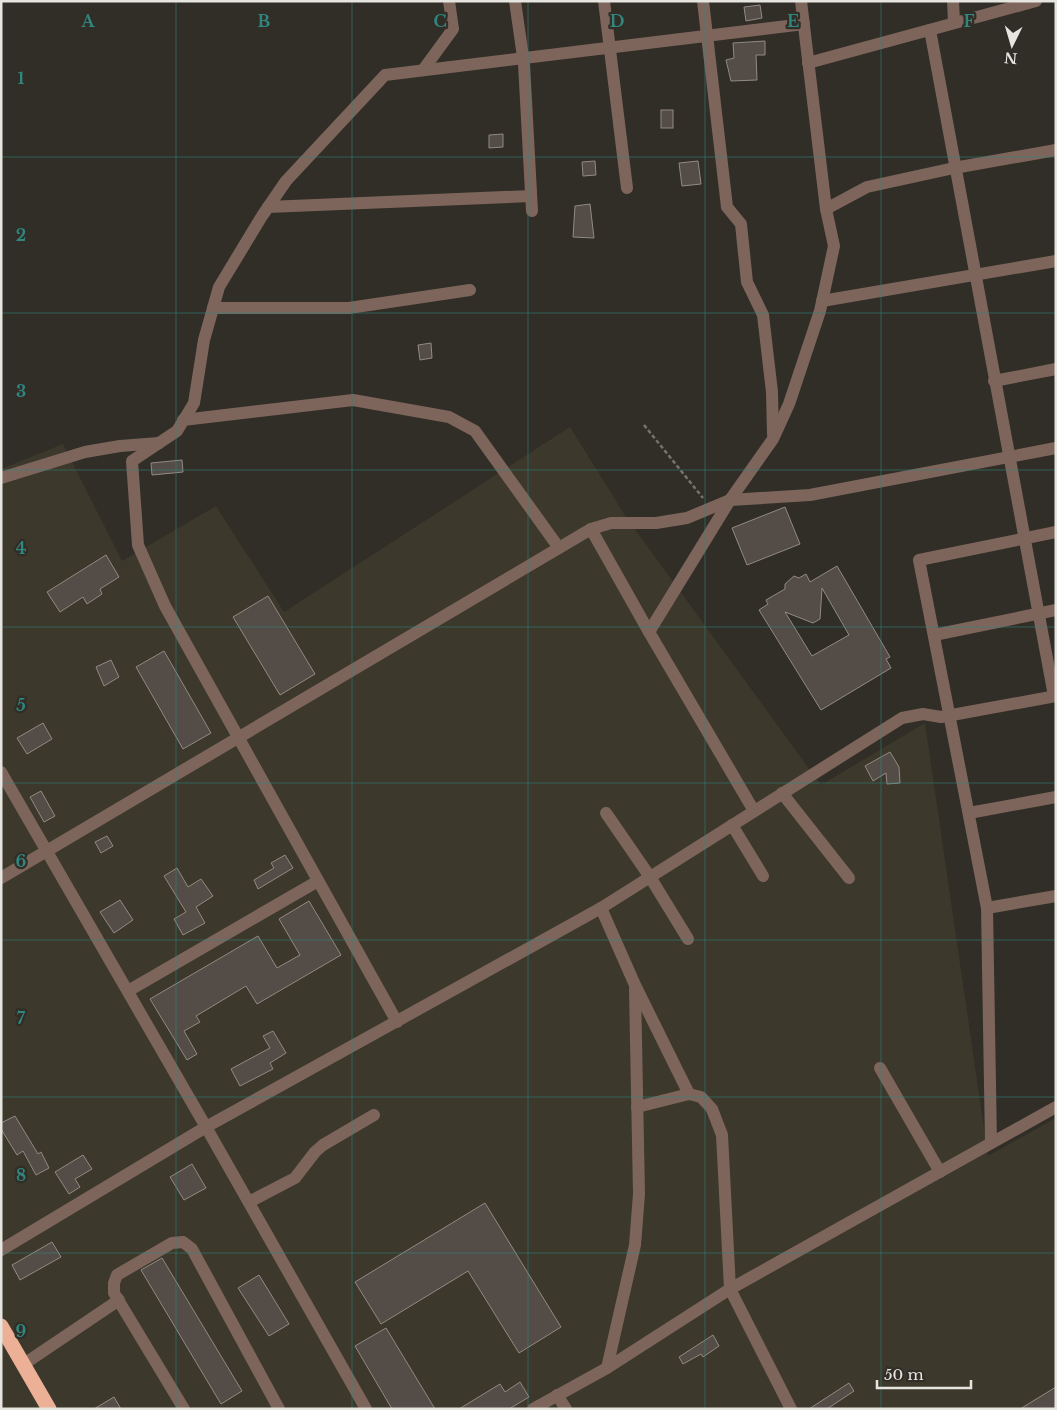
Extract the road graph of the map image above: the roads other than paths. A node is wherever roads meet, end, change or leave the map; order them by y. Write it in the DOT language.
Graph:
graph roads {
  1 [pos="449,1"];
  2 [pos="515,1"];
  3 [pos="604,1"];
  4 [pos="702,1"];
  5 [pos="801,1"];
  6 [pos="953,1"];
  7 [pos="1036,1"];
  8 [pos="954,22"];
  9 [pos="804,24"];
  10 [pos="930,30"];
  11 [pos="706,36"];
  12 [pos="610,47"];
  13 [pos="523,58"];
  14 [pos="808,63"];
  15 [pos="423,70"];
  16 [pos="1056,150"];
  17 [pos="954,168"];
  18 [pos="627,188"];
  19 [pos="531,196"];
  20 [pos="268,207"];
  21 [pos="826,209"];
  22 [pos="532,212"];
  23 [pos="1056,261"];
  24 [pos="974,275"];
  25 [pos="470,290"];
  26 [pos="822,301"];
  27 [pos="213,308"];
  28 [pos="1056,369"];
  29 [pos="994,381"];
  30 [pos="183,420"];
  31 [pos="773,439"];
  32 [pos="160,442"];
  33 [pos="1056,448"];
  34 [pos="1009,458"];
  35 [pos="1,478"];
  36 [pos="730,500"];
  37 [pos="592,529"];
  38 [pos="1056,532"];
  39 [pos="1024,538"];
  40 [pos="559,548"];
  41 [pos="1056,610"];
  42 [pos="1038,613"];
  43 [pos="649,632"];
  44 [pos="934,635"];
  45 [pos="1055,696"];
  46 [pos="949,715"];
  47 [pos="239,738"];
  48 [pos="1,772"];
  49 [pos="782,793"];
  50 [pos="1056,797"];
  51 [pos="754,811"];
  52 [pos="606,813"];
  53 [pos="969,813"];
  54 [pos="732,825"];
  55 [pos="47,850"];
  56 [pos="763,876"];
  57 [pos="650,877"];
  58 [pos="1,878"];
  59 [pos="849,878"];
  60 [pos="318,881"];
  61 [pos="1056,896"];
  62 [pos="601,908"];
  63 [pos="987,908"];
  64 [pos="688,940"];
  65 [pos="635,984"];
  66 [pos="128,991"];
  67 [pos="397,1022"];
  68 [pos="880,1068"];
  69 [pos="689,1094"];
  70 [pos="637,1106"];
  71 [pos="1056,1107"];
  72 [pos="374,1115"];
  73 [pos="206,1127"];
  74 [pos="991,1144"];
  75 [pos="940,1172"];
  76 [pos="249,1202"];
  77 [pos="1,1250"];
  78 [pos="730,1289"];
  79 [pos="119,1300"];
  80 [pos="1,1326"];
  81 [pos="24,1364"];
  82 [pos="607,1368"];
  83 [pos="557,1395"];
  84 [pos="49,1409"];
  85 [pos="184,1409"];
  86 [pos="279,1409"];
  87 [pos="366,1409"];
  88 [pos="534,1409"];
  89 [pos="566,1409"];
  90 [pos="791,1409"];
  1 -- 15 [label="street"];
  2 -- 13 [label="street"];
  3 -- 12 [label="street"];
  4 -- 11 [label="street"];
  5 -- 9 [label="street"];
  6 -- 8 [label="street"];
  7 -- 8 [label="street"];
  8 -- 10 [label="street"];
  9 -- 11 [label="street"];
  9 -- 14 [label="street"];
  10 -- 14 [label="street"];
  10 -- 17 [label="street"];
  11 -- 12 [label="street"];
  11 -- 31 [label="street"];
  12 -- 13 [label="street"];
  12 -- 18 [label="street"];
  13 -- 15 [label="street"];
  13 -- 19 [label="street"];
  14 -- 21 [label="street"];
  15 -- 20 [label="street"];
  16 -- 17 [label="street"];
  17 -- 21 [label="street"];
  17 -- 24 [label="street"];
  19 -- 20 [label="street"];
  19 -- 22 [label="street"];
  20 -- 27 [label="street"];
  21 -- 26 [label="street"];
  23 -- 24 [label="street"];
  24 -- 26 [label="street"];
  24 -- 29 [label="street"];
  25 -- 27 [label="street"];
  26 -- 31 [label="street"];
  27 -- 30 [label="street"];
  28 -- 29 [label="street"];
  29 -- 34 [label="street"];
  30 -- 32 [label="street"];
  30 -- 40 [label="street"];
  31 -- 36 [label="street"];
  32 -- 35 [label="street"];
  32 -- 47 [label="street"];
  33 -- 34 [label="street"];
  34 -- 36 [label="street"];
  34 -- 39 [label="street"];
  36 -- 37 [label="street"];
  36 -- 43 [label="street"];
  37 -- 40 [label="street"];
  37 -- 43 [label="street"];
  38 -- 39 [label="street"];
  39 -- 42 [label="street"];
  39 -- 44 [label="street"];
  40 -- 47 [label="street"];
  41 -- 42 [label="street"];
  42 -- 44 [label="street"];
  42 -- 45 [label="street"];
  43 -- 51 [label="street"];
  44 -- 46 [label="street"];
  45 -- 46 [label="street"];
  46 -- 49 [label="street"];
  46 -- 53 [label="street"];
  47 -- 55 [label="street"];
  47 -- 60 [label="street"];
  48 -- 55 [label="street"];
  49 -- 51 [label="street"];
  49 -- 59 [label="street"];
  50 -- 53 [label="street"];
  51 -- 54 [label="street"];
  52 -- 57 [label="street"];
  53 -- 63 [label="street"];
  54 -- 56 [label="street"];
  54 -- 57 [label="street"];
  55 -- 58 [label="street"];
  55 -- 66 [label="street"];
  57 -- 62 [label="street"];
  57 -- 64 [label="street"];
  60 -- 66 [label="street"];
  60 -- 67 [label="street"];
  61 -- 63 [label="street"];
  62 -- 65 [label="street"];
  62 -- 67 [label="street"];
  63 -- 74 [label="street"];
  65 -- 69 [label="street"];
  65 -- 70 [label="street"];
  66 -- 73 [label="street"];
  67 -- 73 [label="street"];
  68 -- 75 [label="street"];
  69 -- 70 [label="street"];
  69 -- 78 [label="street"];
  70 -- 82 [label="street"];
  71 -- 74 [label="street"];
  72 -- 76 [label="street"];
  73 -- 76 [label="street"];
  73 -- 77 [label="street"];
  74 -- 75 [label="street"];
  75 -- 78 [label="street"];
  76 -- 87 [label="street"];
  78 -- 82 [label="street"];
  78 -- 90 [label="street"];
  79 -- 81 [label="street"];
  79 -- 85 [label="street"];
  79 -- 86 [label="street"];
  80 -- 81 [label="highway"];
  81 -- 84 [label="highway"];
  82 -- 83 [label="street"];
  83 -- 88 [label="street"];
  83 -- 89 [label="street"];
}
